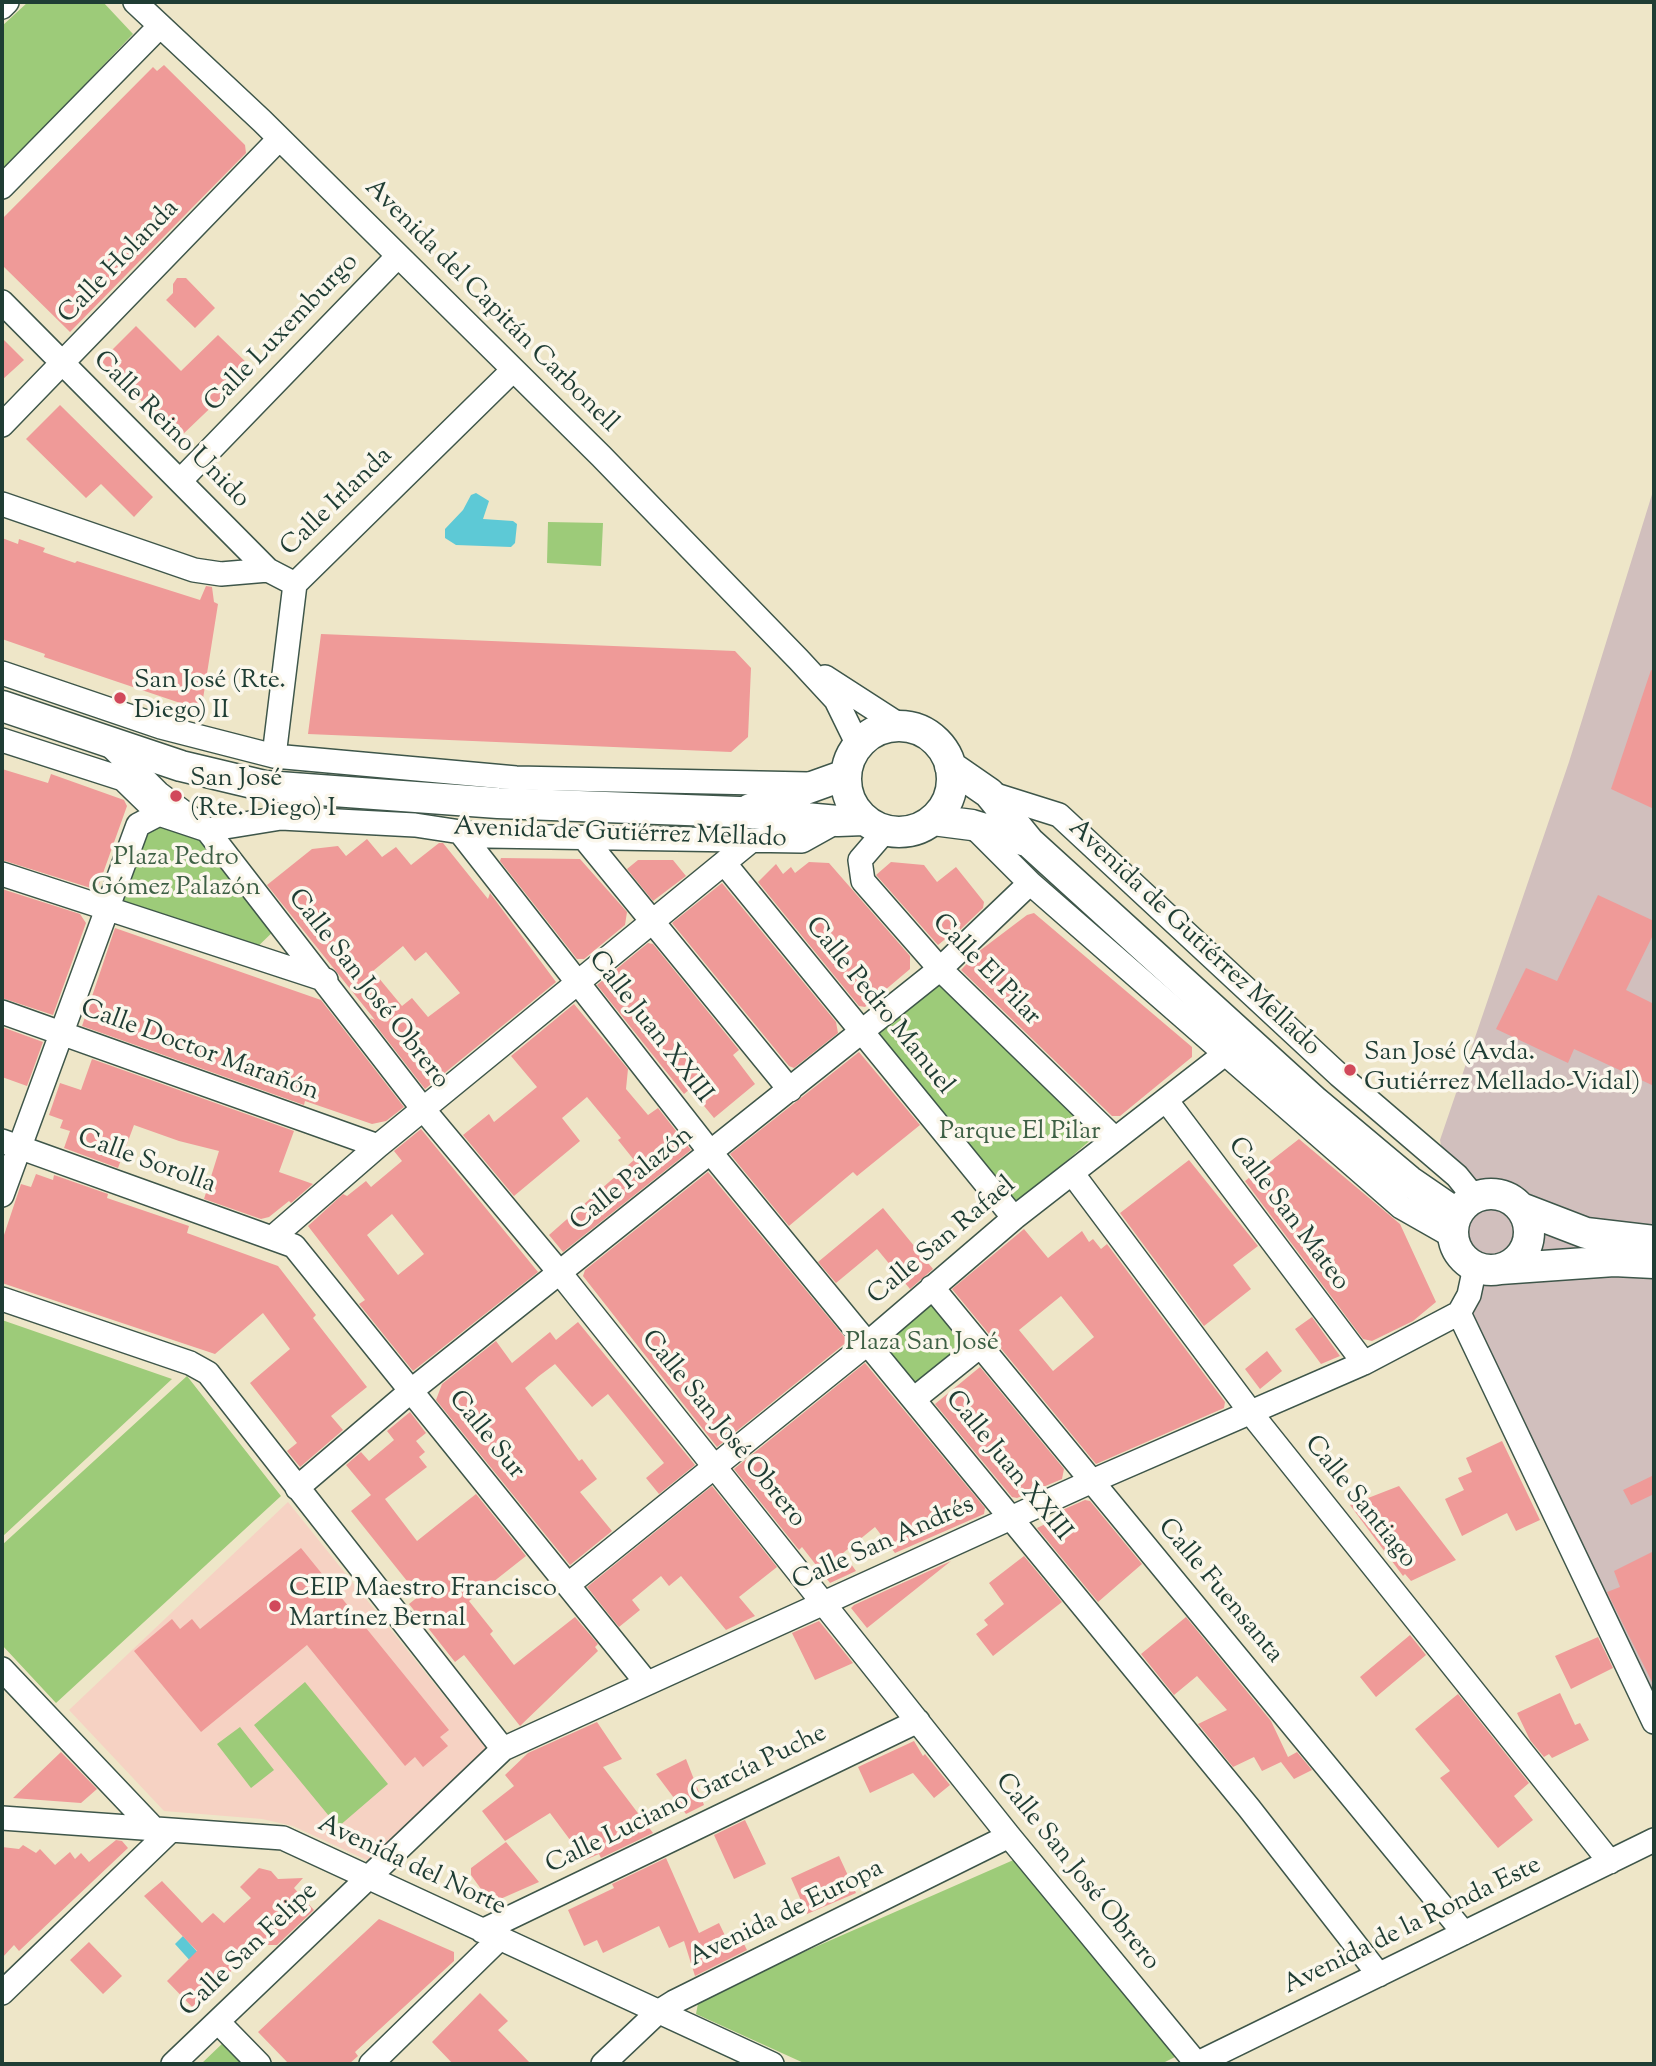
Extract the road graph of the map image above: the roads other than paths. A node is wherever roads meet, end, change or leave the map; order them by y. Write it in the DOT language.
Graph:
graph roads {
  1 [pos="8,2"];
  2 [pos="135,2"];
  3 [pos="2,7"];
  4 [pos="160,26"];
  5 [pos="279,139"];
  6 [pos="2,187"];
  7 [pos="398,256"];
  8 [pos="2,302"];
  9 [pos="62,363"];
  10 [pos="513,370"];
  11 [pos="2,425"];
  12 [pos="180,481"];
  13 [pos="2,504"];
  14 [pos="268,570"];
  15 [pos="295,584"];
  16 [pos="799,660"];
  17 [pos="2,673"];
  18 [pos="2,706"];
  19 [pos="901,726"];
  20 [pos="2,740"];
  21 [pos="104,740"];
  22 [pos="858,745"];
  23 [pos="274,756"];
  24 [pos="950,766"];
  25 [pos="845,775"];
  26 [pos="814,784"];
  27 [pos="989,793"];
  28 [pos="739,812"];
  29 [pos="159,814"];
  30 [pos="933,820"];
  31 [pos="862,824"];
  32 [pos="972,825"];
  33 [pos="207,830"];
  34 [pos="460,832"];
  35 [pos="585,839"];
  36 [pos="752,840"];
  37 [pos="1029,842"];
  38 [pos="725,864"];
  39 [pos="2,874"];
  40 [pos="1030,883"];
  41 [pos="107,907"];
  42 [pos="651,923"];
  43 [pos="940,969"];
  44 [pos="326,980"];
  45 [pos="578,983"];
  46 [pos="2,1012"];
  47 [pos="61,1032"];
  48 [pos="863,1032"];
  49 [pos="1226,1053"];
  50 [pos="790,1090"];
  51 [pos="1166,1100"];
  52 [pos="423,1109"];
  53 [pos="1115,1139"];
  54 [pos="10,1144"];
  55 [pos="378,1146"];
  56 [pos="711,1153"];
  57 [pos="1072,1173"];
  58 [pos="2,1195"];
  59 [pos="1521,1208"];
  60 [pos="1461,1216"];
  61 [pos="1014,1217"];
  62 [pos="1654,1227"];
  63 [pos="1611,1237"];
  64 [pos="272,1238"];
  65 [pos="1654,1241"];
  66 [pos="1654,1263"];
  67 [pos="1488,1268"];
  68 [pos="560,1273"];
  69 [pos="932,1287"];
  70 [pos="2,1299"];
  71 [pos="1459,1313"];
  72 [pos="867,1343"];
  73 [pos="980,1346"];
  74 [pos="1364,1363"];
  75 [pos="412,1390"];
  76 [pos="915,1399"];
  77 [pos="1251,1413"];
  78 [pos="715,1465"];
  79 [pos="1090,1482"];
  80 [pos="297,1488"];
  81 [pos="1013,1518"];
  82 [pos="569,1584"];
  83 [pos="824,1603"];
  84 [pos="2,1669"];
  85 [pos="646,1682"];
  86 [pos="918,1721"];
  87 [pos="1654,1722"];
  88 [pos="503,1749"];
  89 [pos="2,1818"];
  90 [pos="162,1830"];
  91 [pos="1009,1836"];
  92 [pos="1654,1840"];
  93 [pos="1610,1861"];
  94 [pos="366,1879"];
  95 [pos="1464,1933"];
  96 [pos="490,1935"];
  97 [pos="1379,1975"];
  98 [pos="2,1993"];
  99 [pos="657,2011"];
  100 [pos="218,2022"];
  101 [pos="173,2064"];
  102 [pos="259,2064"];
  103 [pos="372,2064"];
  104 [pos="603,2064"];
  105 [pos="772,2064"];
  106 [pos="1196,2064"];
  1 -- 3 [label="street"];
  2 -- 4 [label="street, Avenida del Capitán Carbonell"];
  4 -- 5 [label="street, Avenida del Capitán Carbonell"];
  4 -- 6 [label="street"];
  5 -- 7 [label="street, Avenida del Capitán Carbonell"];
  5 -- 9 [label="street, Calle Holanda"];
  7 -- 10 [label="street, Avenida del Capitán Carbonell"];
  7 -- 12 [label="street, Calle Luxemburgo"];
  8 -- 9 [label="street, Calle Reino Unido"];
  9 -- 11 [label="street, Calle Holanda"];
  9 -- 12 [label="street, Calle Reino Unido"];
  10 -- 15 [label="street, Calle Irlanda"];
  10 -- 16 [label="street, Avenida del Capitán Carbonell"];
  12 -- 14 [label="street, Calle Reino Unido"];
  13 -- 14 [label="street"];
  14 -- 15 [label="street"];
  15 -- 23 [label="street, Calle Irlanda"];
  16 -- 19 [label="street"];
  16 -- 22 [label="street"];
  17 -- 23 [label="street, Avenida de Gutiérrez Mellado"];
  18 -- 21 [label="main road, Avenida de Gutiérrez Mellado"];
  19 -- 22 [label="main road"];
  19 -- 24 [label="main road"];
  20 -- 29 [label="street, Avenida de Gutiérrez Mellado"];
  21 -- 28 [label="main road, Avenida de Gutiérrez Mellado"];
  21 -- 33 [label="street, Calle San José Obrero"];
  22 -- 25 [label="main road"];
  23 -- 26 [label="street, Avenida de Gutiérrez Mellado"];
  24 -- 27 [label="main road, Avenida de Gutiérrez Mellado"];
  24 -- 30 [label="main road"];
  25 -- 26 [label="main road, Avenida de Gutiérrez Mellado"];
  25 -- 31 [label="main road"];
  26 -- 28 [label="main road, Avenida de Gutiérrez Mellado"];
  27 -- 37 [label="main road, Avenida de Gutiérrez Mellado"];
  27 -- 60 [label="street, Avenida de Gutiérrez Mellado"];
  28 -- 31 [label="main road, Avenida de Gutiérrez Mellado"];
  29 -- 33 [label="street, Avenida de Gutiérrez Mellado"];
  29 -- 41 [label="street"];
  30 -- 31 [label="main road"];
  30 -- 32 [label="main road"];
  31 -- 36 [label="street, Avenida de Gutiérrez Mellado"];
  31 -- 43 [label="street, Calle El Pilar"];
  32 -- 37 [label="main road"];
  32 -- 40 [label="street"];
  33 -- 34 [label="street, Avenida de Gutiérrez Mellado"];
  33 -- 44 [label="street, Calle San José Obrero"];
  34 -- 35 [label="street, Avenida de Gutiérrez Mellado"];
  34 -- 45 [label="street, Calle Juan XXIII"];
  35 -- 36 [label="street, Avenida de Gutiérrez Mellado"];
  35 -- 42 [label="street"];
  36 -- 38 [label="street"];
  37 -- 60 [label="main road, Avenida de Gutiérrez Mellado"];
  38 -- 42 [label="street"];
  38 -- 48 [label="street, Calle Pedro Manuel"];
  39 -- 41 [label="street"];
  40 -- 43 [label="street, Calle Palazón"];
  40 -- 49 [label="street"];
  41 -- 44 [label="street"];
  41 -- 47 [label="street"];
  42 -- 45 [label="street"];
  42 -- 50 [label="street"];
  43 -- 48 [label="street, Calle Palazón"];
  43 -- 53 [label="street, Calle El Pilar"];
  44 -- 52 [label="street, Calle San José Obrero"];
  45 -- 52 [label="street"];
  45 -- 56 [label="street, Calle Juan XXIII"];
  46 -- 47 [label="street, Calle Doctor Marañón"];
  47 -- 54 [label="street"];
  47 -- 55 [label="street, Calle Doctor Marañón"];
  48 -- 50 [label="street, Calle Palazón"];
  48 -- 61 [label="street, Calle Pedro Manuel"];
  49 -- 51 [label="street, Calle San Rafael"];
  49 -- 60 [label="street"];
  50 -- 56 [label="street, Calle Palazón"];
  51 -- 53 [label="street, Calle San Rafael"];
  51 -- 74 [label="street, Calle San Mateo"];
  52 -- 55 [label="street"];
  52 -- 68 [label="street, Calle San José Obrero"];
  53 -- 57 [label="street, Calle San Rafael"];
  54 -- 58 [label="street"];
  54 -- 64 [label="street, Calle Sorolla"];
  55 -- 64 [label="street"];
  56 -- 68 [label="street, Calle Palazón"];
  56 -- 72 [label="street, Calle Juan XXIII"];
  57 -- 61 [label="street, Calle San Rafael"];
  57 -- 77 [label="street, Calle Santiago"];
  59 -- 60 [label="main road"];
  59 -- 63 [label="main road"];
  59 -- 67 [label="main road"];
  60 -- 67 [label="main road"];
  61 -- 69 [label="street, Calle San Rafael"];
  62 -- 63 [label="street"];
  63 -- 65 [label="main road"];
  64 -- 75 [label="street, Calle Sur"];
  66 -- 67 [label="main road"];
  67 -- 71 [label="street"];
  68 -- 75 [label="street, Calle Palazón"];
  68 -- 78 [label="street, Calle San José Obrero"];
  69 -- 72 [label="street, Calle San Rafael"];
  69 -- 73 [label="street, Calle Fuensanta"];
  70 -- 80 [label="street"];
  71 -- 74 [label="street, Calle San Andrés"];
  71 -- 87 [label="street"];
  72 -- 76 [label="street, Calle Juan XXIII"];
  72 -- 78 [label="street, Calle San Rafael"];
  73 -- 76 [label="street"];
  73 -- 79 [label="street, Calle Fuensanta"];
  74 -- 77 [label="street, Calle San Andrés"];
  75 -- 80 [label="street, Calle Palazón"];
  75 -- 82 [label="street, Calle Sur"];
  76 -- 81 [label="street, Calle Juan XXIII"];
  77 -- 79 [label="street, Calle San Andrés"];
  77 -- 93 [label="street, Calle Santiago"];
  78 -- 82 [label="street, Calle San Rafael"];
  78 -- 83 [label="street, Calle San José Obrero"];
  79 -- 81 [label="street, Calle San Andrés"];
  79 -- 95 [label="street, Calle Fuensanta"];
  80 -- 88 [label="street"];
  81 -- 83 [label="street, Calle San Andrés"];
  81 -- 97 [label="street, Calle Juan XXIII"];
  82 -- 85 [label="street, Calle Sur"];
  83 -- 85 [label="street, Calle San Andrés"];
  83 -- 86 [label="street, Calle San José Obrero"];
  84 -- 90 [label="street"];
  85 -- 88 [label="street, Calle San Andrés"];
  86 -- 91 [label="street, Calle San José Obrero"];
  86 -- 96 [label="street, Calle Luciano García Puche"];
  88 -- 94 [label="street, Calle San Andrés"];
  89 -- 90 [label="street, Avenida del Norte"];
  90 -- 94 [label="street, Avenida del Norte"];
  90 -- 98 [label="street"];
  91 -- 99 [label="street, Avenida de Europa"];
  91 -- 106 [label="street, Calle San José Obrero"];
  92 -- 93 [label="street, Avenida de la Ronda Este"];
  93 -- 95 [label="street, Avenida de la Ronda Este"];
  94 -- 96 [label="street, Avenida del Norte"];
  94 -- 100 [label="street, Calle San Felipe"];
  95 -- 97 [label="street, Avenida de la Ronda Este"];
  96 -- 99 [label="street, Avenida del Norte"];
  96 -- 103 [label="street, Calle Luciano García Puche"];
  97 -- 106 [label="street, Avenida de la Ronda Este"];
  99 -- 104 [label="street, Avenida de Europa"];
  99 -- 105 [label="street, Avenida del Norte"];
  100 -- 101 [label="street, Calle San Felipe"];
  100 -- 102 [label="street"];
}
